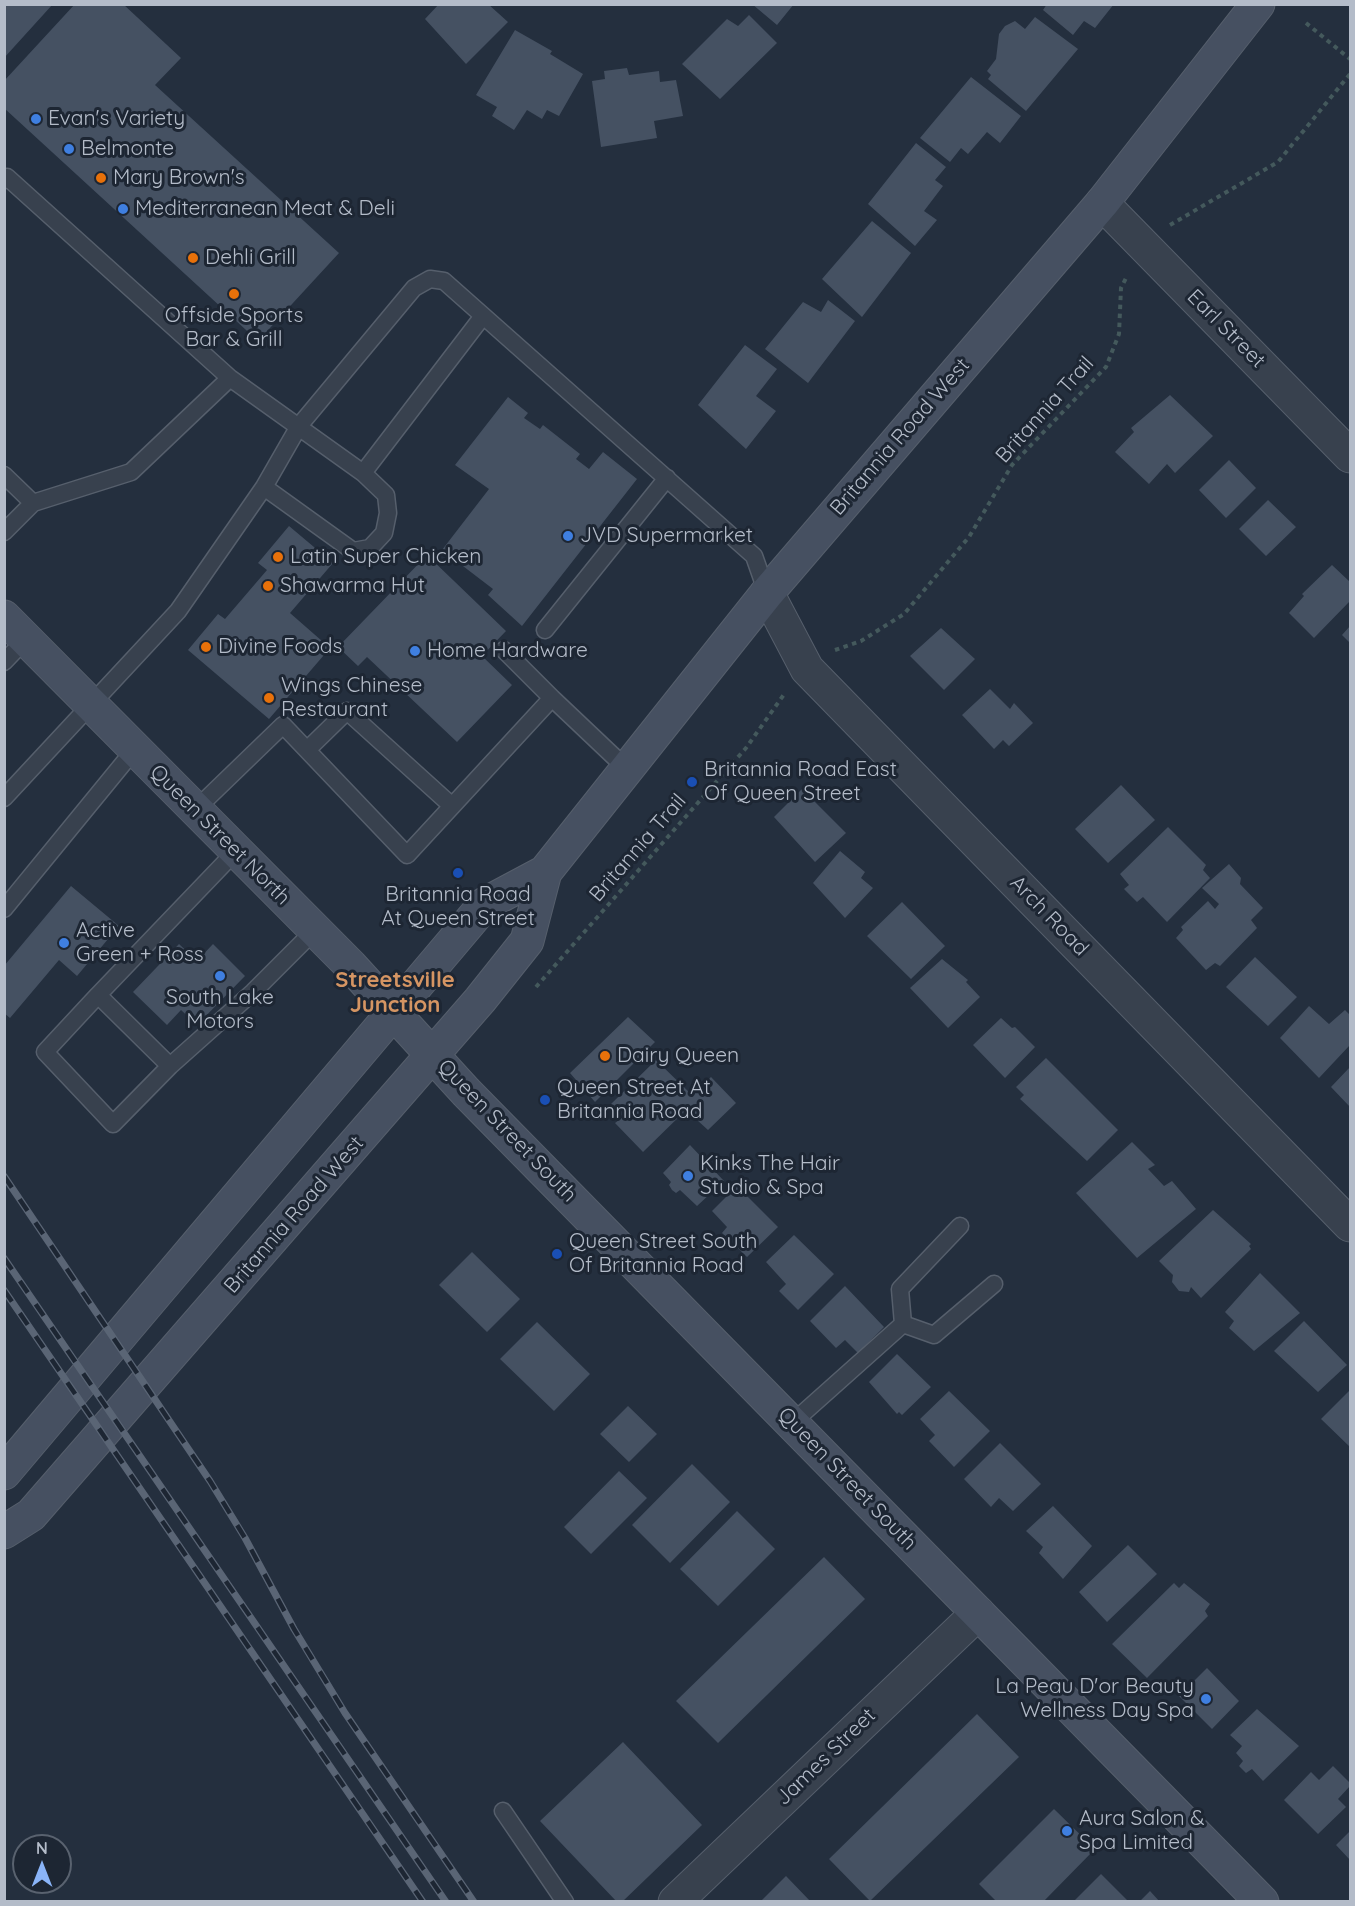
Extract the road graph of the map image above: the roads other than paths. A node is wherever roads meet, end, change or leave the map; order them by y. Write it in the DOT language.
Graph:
graph roads {
  1 [pos="1258,4"];
  2 [pos="4,180"];
  3 [pos="1102,202"];
  4 [pos="483,316"];
  5 [pos="230,378"];
  6 [pos="300,426"];
  7 [pos="1350,456"];
  8 [pos="363,473"];
  9 [pos="4,475"];
  10 [pos="667,478"];
  11 [pos="264,487"];
  12 [pos="33,503"];
  13 [pos="4,532"];
  14 [pos="767,593"];
  15 [pos="15,628"];
  16 [pos="545,630"];
  17 [pos="504,650"];
  18 [pos="4,662"];
  19 [pos="552,698"];
  20 [pos="91,703"];
  21 [pos="135,749"];
  22 [pos="307,750"];
  23 [pos="627,769"];
  24 [pos="4,798"];
  25 [pos="452,806"];
  26 [pos="195,810"];
  27 [pos="236,851"];
  28 [pos="545,872"];
  29 [pos="4,909"];
  30 [pos="315,930"];
  31 [pos="98,994"];
  32 [pos="395,1013"];
  33 [pos="433,1055"];
  34 [pos="170,1066"];
  35 [pos="960,1226"];
  36 [pos="1350,1226"];
  37 [pos="994,1284"];
  38 [pos="903,1324"];
  39 [pos="792,1423"];
  40 [pos="4,1473"];
  41 [pos="4,1532"];
  42 [pos="978,1613"];
  43 [pos="503,1811"];
  44 [pos="566,1902"];
  45 [pos="675,1902"];
  46 [pos="1262,1902"];
  1 -- 3 [label="main road, Britannia Road West"];
  2 -- 5 [label="lane"];
  3 -- 7 [label="street, Earl Street"];
  3 -- 14 [label="main road, Britannia Road West"];
  4 -- 6 [label="lane"];
  4 -- 8 [label="lane"];
  4 -- 10 [label="lane"];
  5 -- 6 [label="lane"];
  5 -- 12 [label="lane"];
  6 -- 8 [label="lane"];
  6 -- 11 [label="lane"];
  8 -- 11 [label="lane"];
  9 -- 12 [label="lane"];
  10 -- 14 [label="lane"];
  10 -- 16 [label="lane"];
  11 -- 20 [label="lane"];
  12 -- 13 [label="lane"];
  14 -- 23 [label="main road, Britannia Road West"];
  14 -- 36 [label="street, Arch Road"];
  15 -- 18 [label="lane"];
  15 -- 20 [label="main road, Queen Street North"];
  17 -- 19 [label="lane"];
  19 -- 23 [label="lane"];
  19 -- 25 [label="lane"];
  20 -- 21 [label="main road, Queen Street North"];
  20 -- 24 [label="lane"];
  21 -- 26 [label="main road, Queen Street North"];
  21 -- 29 [label="lane"];
  22 -- 25 [label="lane"];
  22 -- 25 [label="lane"];
  22 -- 26 [label="lane"];
  23 -- 28 [label="main road, Britannia Road West"];
  26 -- 27 [label="main road, Queen Street North"];
  27 -- 30 [label="main road, Queen Street North"];
  27 -- 31 [label="lane"];
  28 -- 32 [label="main road, Britannia Road West"];
  28 -- 33 [label="main road, Britannia Road West"];
  30 -- 32 [label="main road, Queen Street North"];
  30 -- 34 [label="lane"];
  31 -- 34 [label="lane"];
  31 -- 34 [label="lane"];
  32 -- 33 [label="main road, Queen Street North"];
  32 -- 40 [label="main road, Britannia Road West"];
  33 -- 39 [label="main road, Queen Street South"];
  33 -- 41 [label="main road, Britannia Road West"];
  35 -- 38 [label="lane"];
  37 -- 38 [label="lane"];
  38 -- 39 [label="lane"];
  39 -- 42 [label="main road, Queen Street South"];
  42 -- 45 [label="street, James Street"];
  42 -- 46 [label="main road, Queen Street South"];
  43 -- 44 [label="lane"];
}
